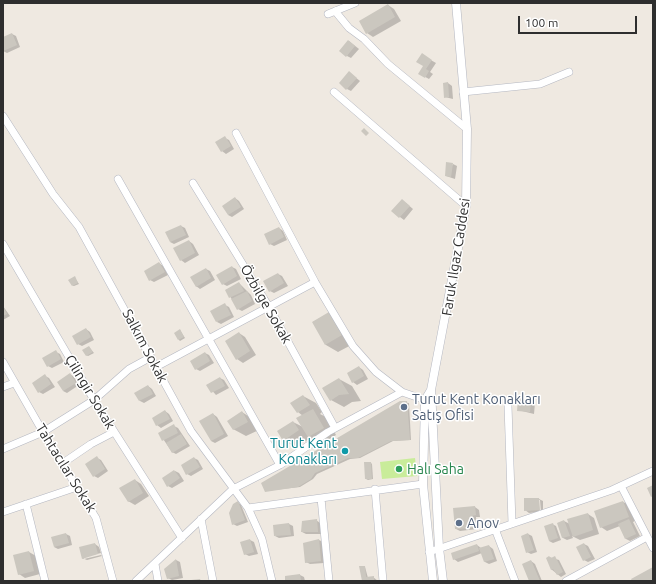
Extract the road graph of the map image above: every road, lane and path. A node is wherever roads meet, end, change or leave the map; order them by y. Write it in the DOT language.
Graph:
graph roads {
  1 [pos="355,3"];
  2 [pos="456,3"];
  3 [pos="335,11"];
  4 [pos="328,14"];
  5 [pos="569,72"];
  6 [pos="334,92"];
  7 [pos="463,92"];
  8 [pos="3,116"];
  9 [pos="467,129"];
  10 [pos="236,134"];
  11 [pos="118,179"];
  12 [pos="193,182"];
  13 [pos="466,206"];
  14 [pos="3,244"];
  15 [pos="315,282"];
  16 [pos="269,306"];
  17 [pos="209,339"];
  18 [pos="151,357"];
  19 [pos="3,362"];
  20 [pos="156,367"];
  21 [pos="14,383"];
  22 [pos="3,387"];
  23 [pos="431,390"];
  24 [pos="402,392"];
  25 [pos="94,400"];
  26 [pos="425,400"];
  27 [pos="508,406"];
  28 [pos="335,428"];
  29 [pos="43,432"];
  30 [pos="114,432"];
  31 [pos="3,450"];
  32 [pos="63,464"];
  33 [pos="280,465"];
  34 [pos="653,470"];
  35 [pos="423,484"];
  36 [pos="621,486"];
  37 [pos="77,487"];
  38 [pos="233,489"];
  39 [pos="374,489"];
  40 [pos="321,498"];
  41 [pos="26,504"];
  42 [pos="248,508"];
  43 [pos="3,512"];
  44 [pos="201,519"];
  45 [pos="512,523"];
  46 [pos="495,529"];
  47 [pos="647,537"];
  48 [pos="182,538"];
  49 [pos="439,548"];
  50 [pos="653,548"];
  51 [pos="429,552"];
  52 [pos="155,564"];
  53 [pos="45,581"];
  54 [pos="113,581"];
  55 [pos="136,581"];
  56 [pos="158,581"];
  57 [pos="213,581"];
  58 [pos="272,581"];
  59 [pos="329,581"];
  60 [pos="383,581"];
  61 [pos="433,581"];
  62 [pos="443,581"];
  63 [pos="515,581"];
  64 [pos="566,581"];
  1 -- 3 [label="street"];
  2 -- 7 [label="street, Faruk Ilgaz Caddesi"];
  3 -- 4 [label="street"];
  3 -- 9 [label="street"];
  5 -- 7 [label="street"];
  6 -- 13 [label="street"];
  7 -- 9 [label="street, Faruk Ilgaz Caddesi"];
  8 -- 18 [label="street, Salkım Sokak"];
  9 -- 13 [label="street, Faruk Ilgaz Caddesi"];
  10 -- 15 [label="street"];
  11 -- 17 [label="street"];
  12 -- 16 [label="street, Özbilge Sokak"];
  13 -- 23 [label="street, Faruk Ilgaz Caddesi"];
  14 -- 25 [label="street, Çilingir Sokak"];
  15 -- 16 [label="street"];
  15 -- 24 [label="street"];
  16 -- 17 [label="street"];
  16 -- 28 [label="street, Özbilge Sokak"];
  17 -- 20 [label="street"];
  17 -- 33 [label="street"];
  18 -- 20 [label="street, Salkım Sokak"];
  18 -- 25 [label="street"];
  19 -- 21 [label="street, Tahtacılar Sokak"];
  20 -- 38 [label="street, Salkım Sokak"];
  21 -- 22 [label="street"];
  21 -- 29 [label="street, Tahtacılar Sokak"];
  23 -- 26 [label="street, Faruk Ilgaz Caddesi"];
  23 -- 49 [label="street, Faruk Ilgaz Caddesi"];
  24 -- 26 [label="street"];
  24 -- 28 [label="street"];
  25 -- 29 [label="street"];
  25 -- 30 [label="street, Çilingir Sokak"];
  26 -- 35 [label="street, Faruk Ilgaz Caddesi"];
  27 -- 45 [label="street"];
  28 -- 33 [label="street"];
  29 -- 31 [label="street"];
  29 -- 32 [label="street, Tahtacılar Sokak"];
  30 -- 32 [label="street"];
  30 -- 48 [label="street, Çilingir Sokak"];
  32 -- 37 [label="street, Tahtacılar Sokak"];
  33 -- 38 [label="street"];
  34 -- 36 [label="street"];
  35 -- 39 [label="street"];
  35 -- 51 [label="street, Faruk Ilgaz Caddesi"];
  36 -- 45 [label="street"];
  36 -- 47 [label="street"];
  37 -- 41 [label="street"];
  37 -- 54 [label="street, Tahtacılar Sokak"];
  38 -- 42 [label="street, Salkım Sokak"];
  38 -- 44 [label="street"];
  39 -- 40 [label="street"];
  39 -- 60 [label="street"];
  40 -- 42 [label="street"];
  40 -- 59 [label="street"];
  41 -- 43 [label="street"];
  41 -- 53 [label="street"];
  42 -- 58 [label="street, Salkım Sokak"];
  44 -- 48 [label="street"];
  44 -- 57 [label="street"];
  45 -- 46 [label="street"];
  46 -- 49 [label="street"];
  46 -- 63 [label="street"];
  47 -- 50 [label="street"];
  47 -- 64 [label="street"];
  48 -- 52 [label="street"];
  49 -- 51 [label="street"];
  49 -- 62 [label="street, Faruk Ilgaz Caddesi"];
  51 -- 61 [label="street, Faruk Ilgaz Caddesi"];
  52 -- 55 [label="street"];
  52 -- 56 [label="street"];
}
